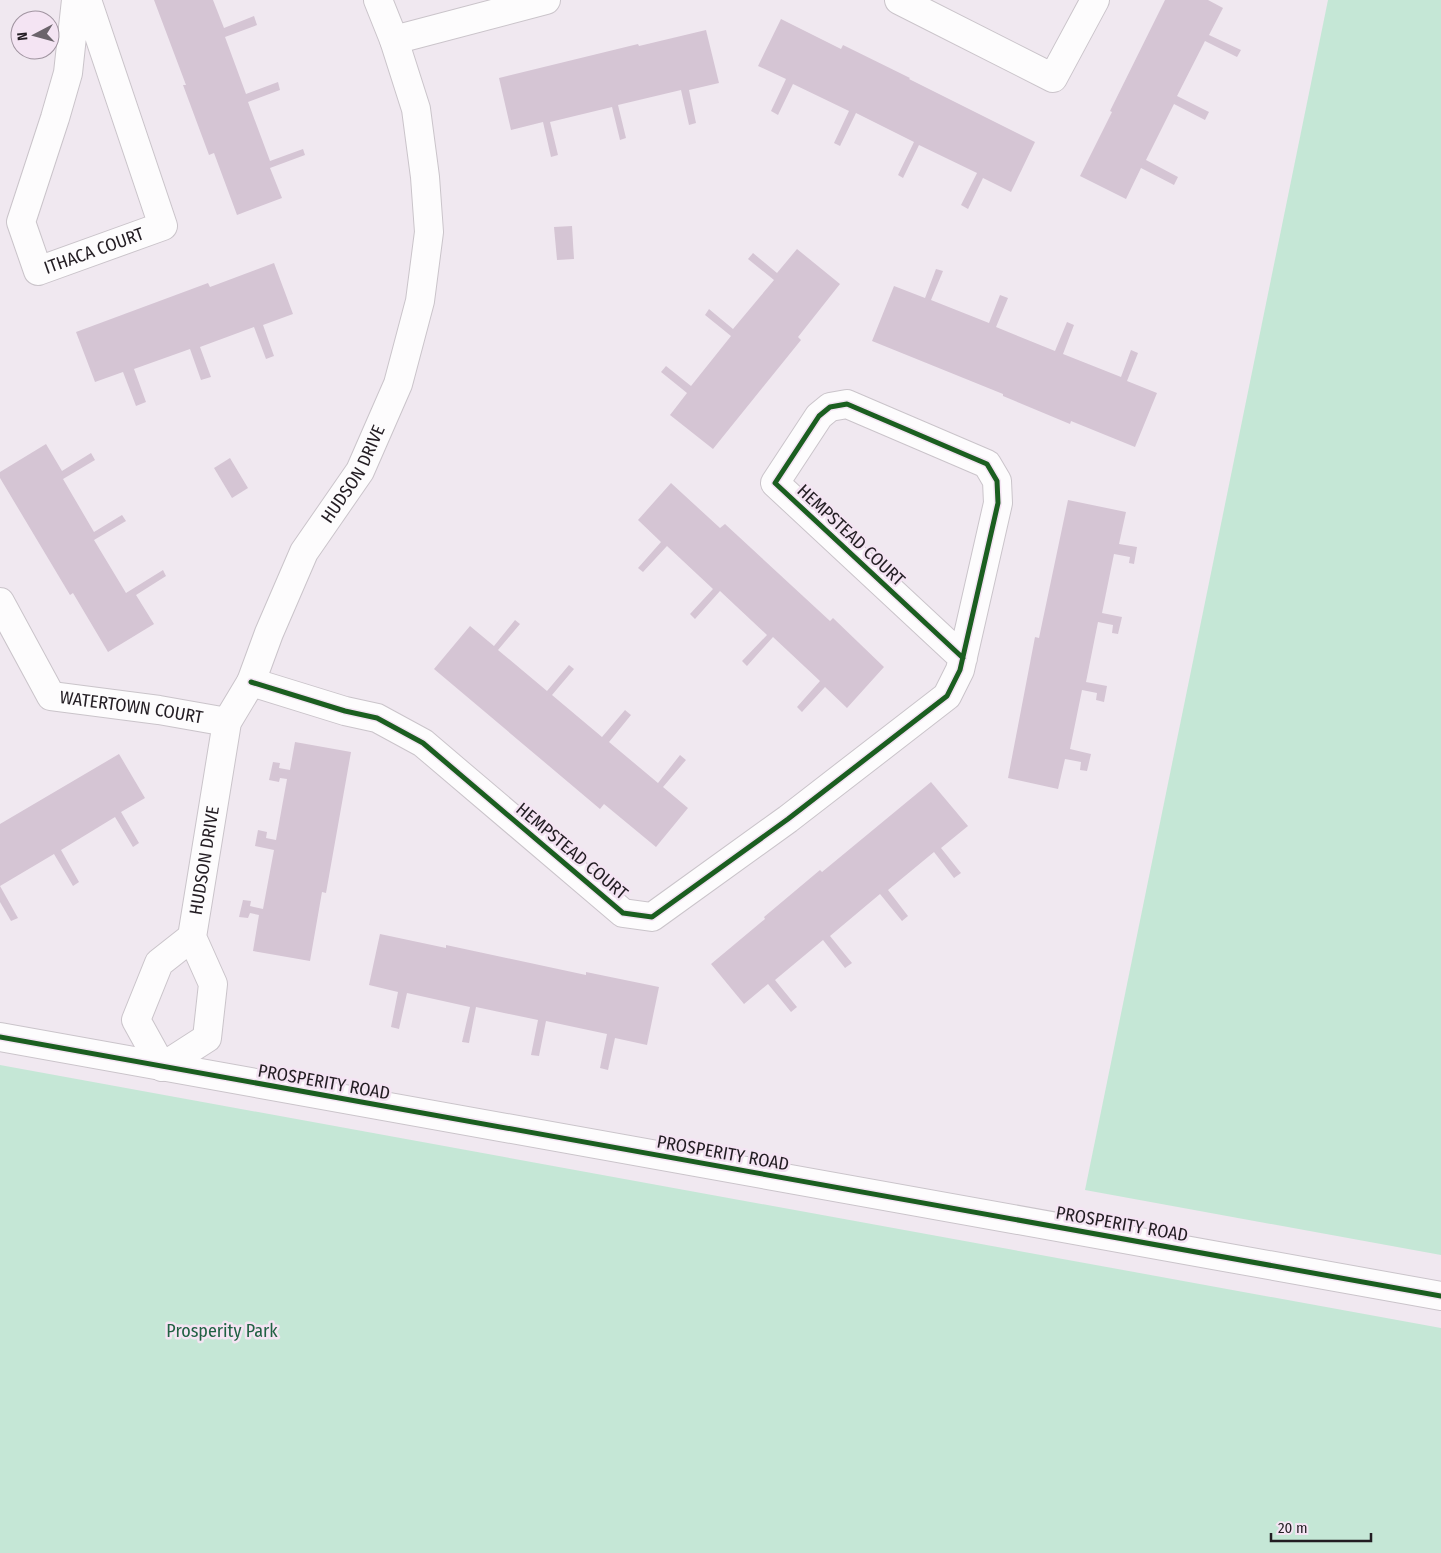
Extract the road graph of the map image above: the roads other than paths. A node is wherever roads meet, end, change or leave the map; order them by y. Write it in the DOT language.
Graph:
graph roads {
  1 [pos="76,0"];
  2 [pos="87,0"];
  3 [pos="378,0"];
  4 [pos="546,0"];
  5 [pos="899,0"];
  6 [pos="1095,0"];
  7 [pos="394,40"];
  8 [pos="0,602"];
  9 [pos="963,658"];
  10 [pos="251,682"];
  11 [pos="227,722"];
  12 [pos="192,937"];
  13 [pos="0,1037"];
  14 [pos="162,1067"];
  15 [pos="1441,1296"];
  1 -- 2 [label="street, ITHACA COURT"];
  3 -- 7 [label="street, HUDSON DRIVE"];
  4 -- 7 [label="street"];
  5 -- 6 [label="street"];
  7 -- 10 [label="street, HUDSON DRIVE"];
  8 -- 11 [label="street, WATERTOWN COURT"];
  9 -- 9 [label="street, HEMPSTEAD COURT"];
  9 -- 10 [label="street, HEMPSTEAD COURT"];
  10 -- 11 [label="street, HUDSON DRIVE"];
  11 -- 12 [label="street, HUDSON DRIVE"];
  12 -- 14 [label="street, HUDSON DRIVE"];
  12 -- 14 [label="street, HUDSON DRIVE"];
  13 -- 14 [label="street, PROSPERITY ROAD"];
  14 -- 15 [label="street, PROSPERITY ROAD"];
}
